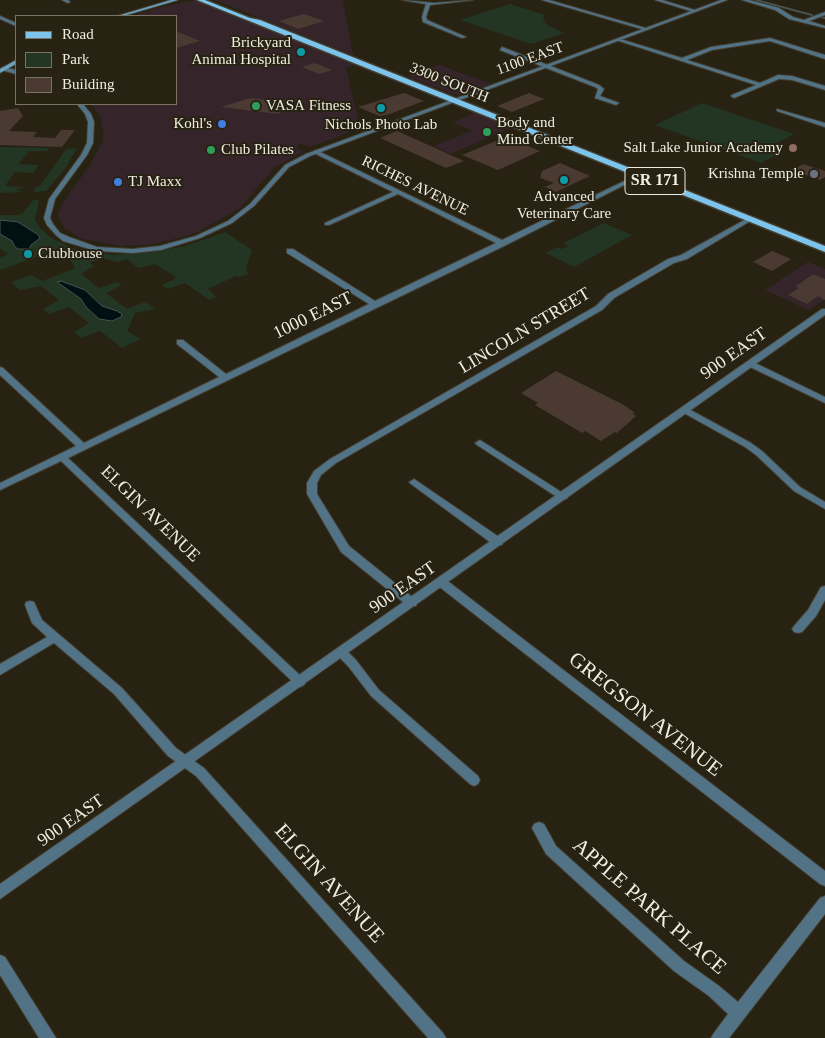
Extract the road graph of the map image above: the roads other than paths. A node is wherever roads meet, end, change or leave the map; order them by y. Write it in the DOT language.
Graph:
graph roads {
  1 [pos="176,0"];
  2 [pos="200,0"];
  3 [pos="212,0"];
  4 [pos="404,0"];
  5 [pos="471,0"];
  6 [pos="544,0"];
  7 [pos="657,0"];
  8 [pos="725,0"];
  9 [pos="744,0"];
  10 [pos="428,4"];
  11 [pos="696,11"];
  12 [pos="825,13"];
  13 [pos="123,15"];
  14 [pos="0,17"];
  15 [pos="258,21"];
  16 [pos="804,22"];
  17 [pos="15,24"];
  18 [pos="825,27"];
  19 [pos="647,28"];
  20 [pos="464,37"];
  21 [pos="618,40"];
  22 [pos="502,49"];
  23 [pos="825,57"];
  24 [pos="682,60"];
  25 [pos="15,63"];
  26 [pos="546,66"];
  27 [pos="1,70"];
  28 [pos="15,72"];
  29 [pos="825,80"];
  30 [pos="759,84"];
  31 [pos="814,85"];
  32 [pos="825,88"];
  33 [pos="734,96"];
  34 [pos="455,100"];
  35 [pos="616,103"];
  36 [pos="81,105"];
  37 [pos="780,110"];
  38 [pos="825,125"];
  39 [pos="316,152"];
  40 [pos="641,175"];
  41 [pos="398,192"];
  42 [pos="750,219"];
  43 [pos="327,224"];
  44 [pos="503,243"];
  45 [pos="825,249"];
  46 [pos="290,251"];
  47 [pos="374,304"];
  48 [pos="825,311"];
  49 [pos="180,342"];
  50 [pos="751,364"];
  51 [pos="0,370"];
  52 [pos="225,377"];
  53 [pos="825,400"];
  54 [pos="685,410"];
  55 [pos="480,442"];
  56 [pos="83,446"];
  57 [pos="62,457"];
  58 [pos="414,482"];
  59 [pos="0,487"];
  60 [pos="563,496"];
  61 [pos="825,506"];
  62 [pos="498,542"];
  63 [pos="441,582"];
  64 [pos="825,590"];
  65 [pos="412,603"];
  66 [pos="30,605"];
  67 [pos="798,629"];
  68 [pos="56,637"];
  69 [pos="341,652"];
  70 [pos="0,670"];
  71 [pos="300,682"];
  72 [pos="186,762"];
  73 [pos="474,780"];
  74 [pos="539,828"];
  75 [pos="825,879"];
  76 [pos="0,892"];
  77 [pos="825,903"];
  78 [pos="0,962"];
  79 [pos="739,1013"];
  80 [pos="48,1038"];
  81 [pos="438,1038"];
  82 [pos="719,1038"];
  1 -- 13 [label="main road"];
  2 -- 15 [label="main road, 3300 SOUTH / SR 171"];
  3 -- 15 [label="main road, 3300 SOUTH / SR 171"];
  4 -- 10 [label="street"];
  5 -- 10 [label="street"];
  6 -- 19 [label="street"];
  7 -- 11 [label="street"];
  8 -- 11 [label="street, 1100 EAST"];
  9 -- 16 [label="street"];
  10 -- 20 [label="street"];
  11 -- 19 [label="street, 1100 EAST"];
  12 -- 16 [label="street"];
  14 -- 17 [label="street"];
  15 -- 34 [label="main road, 3300 SOUTH / SR 171"];
  16 -- 18 [label="street"];
  19 -- 21 [label="street, 1100 EAST"];
  21 -- 24 [label="street"];
  21 -- 26 [label="street, 1100 EAST"];
  22 -- 26 [label="street"];
  23 -- 24 [label="street"];
  24 -- 30 [label="street"];
  25 -- 27 [label="main road"];
  26 -- 34 [label="street, 1100 EAST"];
  26 -- 35 [label="street"];
  27 -- 28 [label="street"];
  29 -- 31 [label="street"];
  30 -- 31 [label="street"];
  30 -- 33 [label="street"];
  31 -- 32 [label="street"];
  34 -- 39 [label="street, 1100 EAST"];
  34 -- 40 [label="main road, 3300 SOUTH / SR 171"];
  36 -- 39 [label="street, 1100 EAST"];
  37 -- 38 [label="street"];
  39 -- 41 [label="street, RICHES AVENUE"];
  40 -- 42 [label="main road, 3300 SOUTH / SR 171"];
  40 -- 44 [label="street, 1000 EAST"];
  41 -- 43 [label="street"];
  41 -- 44 [label="street, RICHES AVENUE"];
  42 -- 45 [label="main road, 3300 SOUTH / SR 171"];
  42 -- 65 [label="street, LINCOLN STREET"];
  44 -- 47 [label="street, 1000 EAST"];
  46 -- 47 [label="street"];
  47 -- 52 [label="street, 1000 EAST"];
  48 -- 50 [label="street, 900 EAST"];
  49 -- 52 [label="street"];
  50 -- 53 [label="street"];
  50 -- 54 [label="street, 900 EAST"];
  51 -- 56 [label="street"];
  52 -- 56 [label="street, 1000 EAST"];
  54 -- 60 [label="street, 900 EAST"];
  54 -- 61 [label="street"];
  55 -- 60 [label="street"];
  56 -- 57 [label="street, 1000 EAST"];
  57 -- 59 [label="street, 1000 EAST"];
  57 -- 71 [label="street, ELGIN AVENUE"];
  58 -- 62 [label="street"];
  60 -- 62 [label="street, 900 EAST"];
  62 -- 63 [label="street, 900 EAST"];
  63 -- 65 [label="street, 900 EAST"];
  63 -- 75 [label="street, GREGSON AVENUE"];
  64 -- 67 [label="street"];
  65 -- 69 [label="street, 900 EAST"];
  66 -- 68 [label="street, ELGIN AVENUE"];
  68 -- 70 [label="street"];
  68 -- 72 [label="street, ELGIN AVENUE"];
  69 -- 71 [label="street, 900 EAST"];
  69 -- 73 [label="street"];
  71 -- 72 [label="street, 900 EAST"];
  72 -- 76 [label="street, 900 EAST"];
  72 -- 81 [label="street, ELGIN AVENUE"];
  74 -- 79 [label="street, APPLE PARK PLACE"];
  77 -- 79 [label="street"];
  78 -- 80 [label="street"];
  79 -- 82 [label="street"];
}
